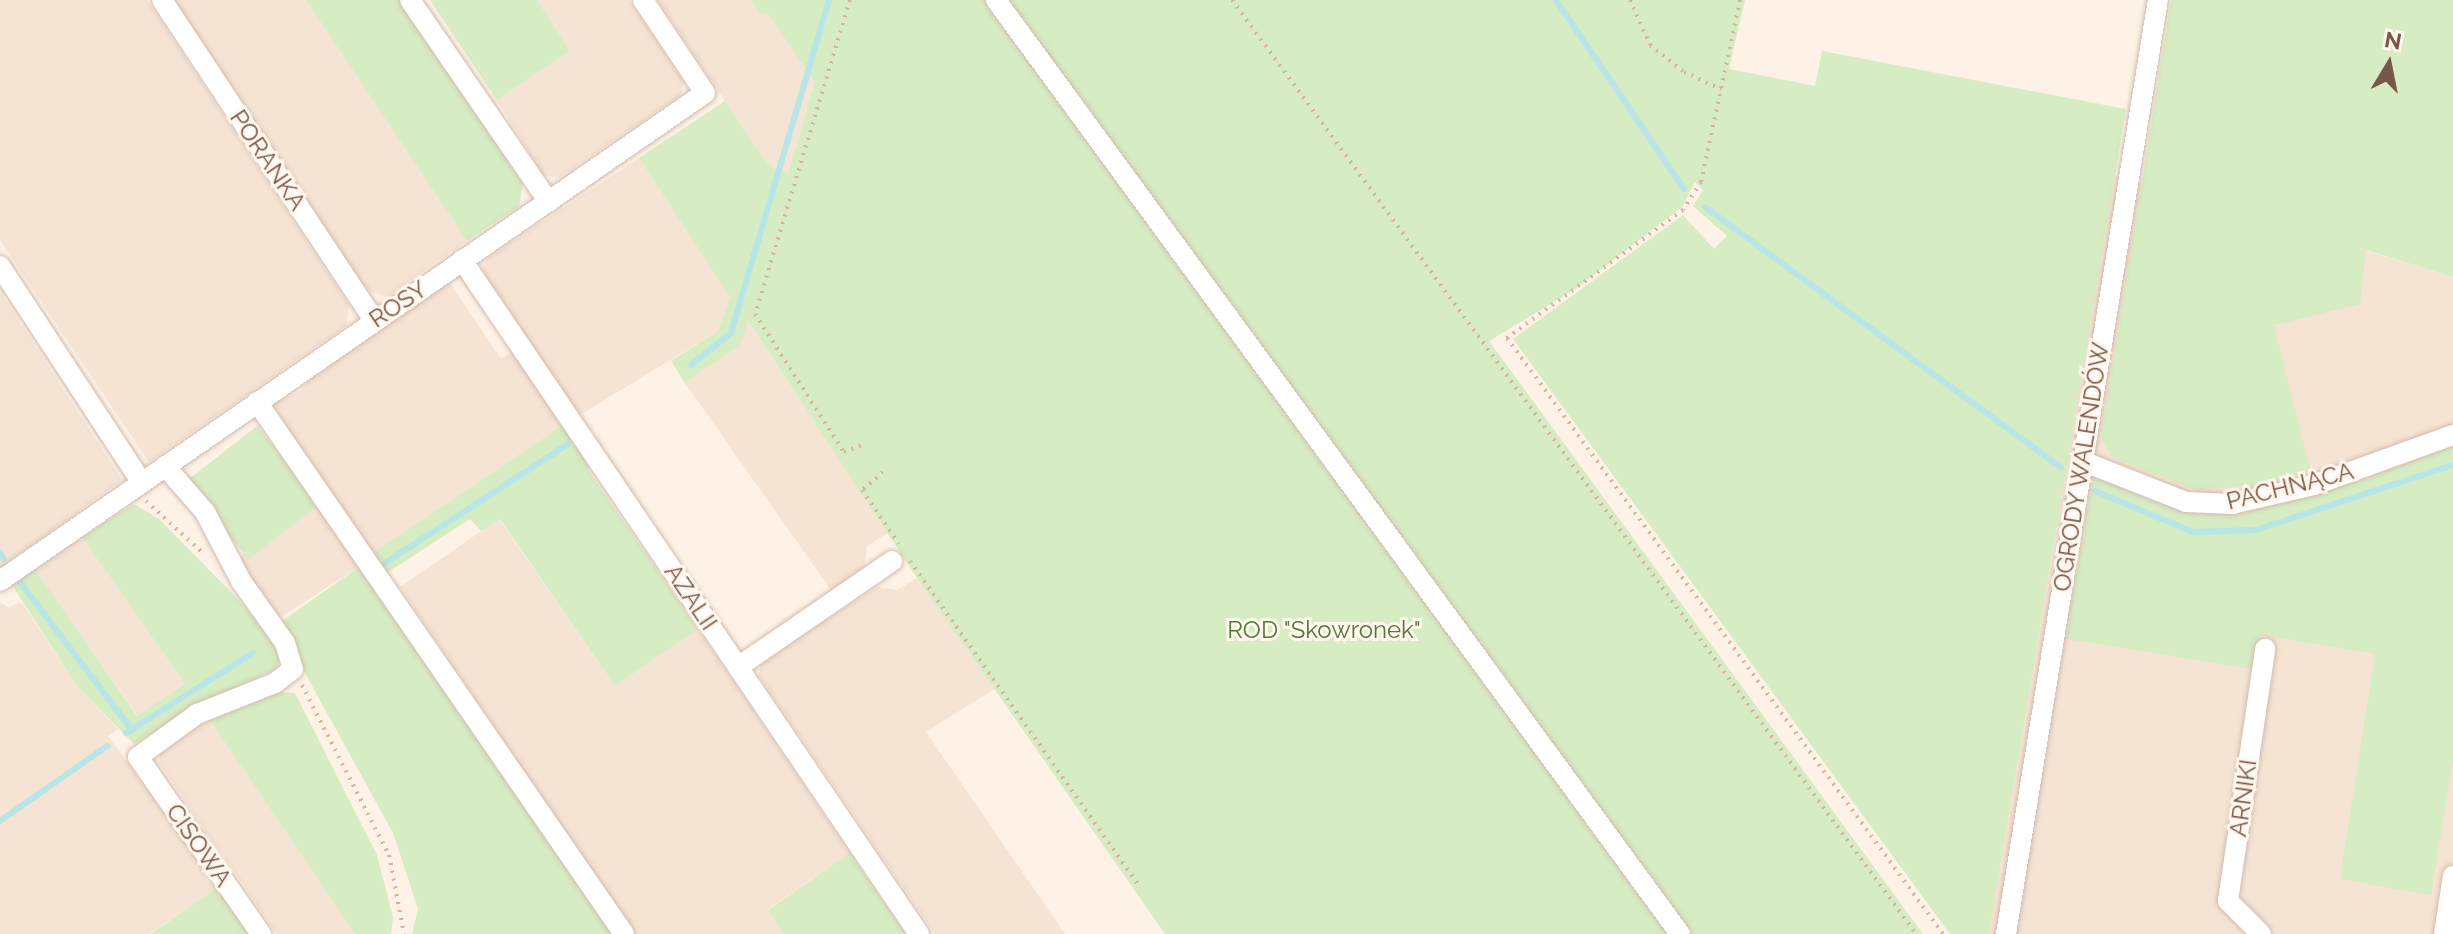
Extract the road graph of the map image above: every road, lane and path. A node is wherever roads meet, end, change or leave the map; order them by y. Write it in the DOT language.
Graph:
graph roads {
  1 [pos="162,0"];
  2 [pos="410,0"];
  3 [pos="643,0"];
  4 [pos="850,0"];
  5 [pos="996,0"];
  6 [pos="1232,0"];
  7 [pos="1630,0"];
  8 [pos="1740,0"];
  9 [pos="2158,0"];
  10 [pos="1721,89"];
  11 [pos="549,202"];
  12 [pos="462,260"];
  13 [pos="0,266"];
  14 [pos="374,320"];
  15 [pos="257,402"];
  16 [pos="2453,435"];
  17 [pos="865,444"];
  18 [pos="2082,461"];
  19 [pos="165,466"];
  20 [pos="883,472"];
  21 [pos="137,486"];
  22 [pos="210,561"];
  23 [pos="892,561"];
  24 [pos="0,581"];
  25 [pos="2265,649"];
  26 [pos="738,667"];
  27 [pos="293,669"];
  28 [pos="2453,876"];
  29 [pos="1139,886"];
  30 [pos="406,932"];
  31 [pos="261,934"];
  32 [pos="624,934"];
  33 [pos="919,934"];
  34 [pos="1680,934"];
  35 [pos="1916,934"];
  36 [pos="1943,934"];
  37 [pos="2006,934"];
  38 [pos="2261,934"];
  39 [pos="2444,934"];
  1 -- 14 [label="street, PORANKA"];
  2 -- 11 [label="street"];
  3 -- 11 [label="street, ROSY"];
  4 -- 17 [label="path"];
  5 -- 34 [label="street"];
  6 -- 35 [label="path"];
  7 -- 10 [label="path"];
  8 -- 10 [label="path"];
  9 -- 18 [label="street, OGRODY WALENDÓW"];
  10 -- 36 [label="path"];
  11 -- 12 [label="street, ROSY"];
  12 -- 14 [label="street, ROSY"];
  12 -- 26 [label="street, AZALII"];
  13 -- 21 [label="street"];
  14 -- 15 [label="street, ROSY"];
  15 -- 19 [label="street, ROSY"];
  15 -- 32 [label="street"];
  16 -- 18 [label="street, PACHNĄCA"];
  18 -- 37 [label="street, OGRODY WALENDÓW"];
  19 -- 21 [label="street, ROSY"];
  19 -- 27 [label="street"];
  20 -- 29 [label="path"];
  21 -- 22 [label="path"];
  21 -- 24 [label="street, ROSY"];
  23 -- 26 [label="street"];
  25 -- 38 [label="street, ARNIKI"];
  26 -- 33 [label="street, AZALII"];
  27 -- 30 [label="path"];
  27 -- 31 [label="street, CISOWA"];
  28 -- 39 [label="street"];
}
